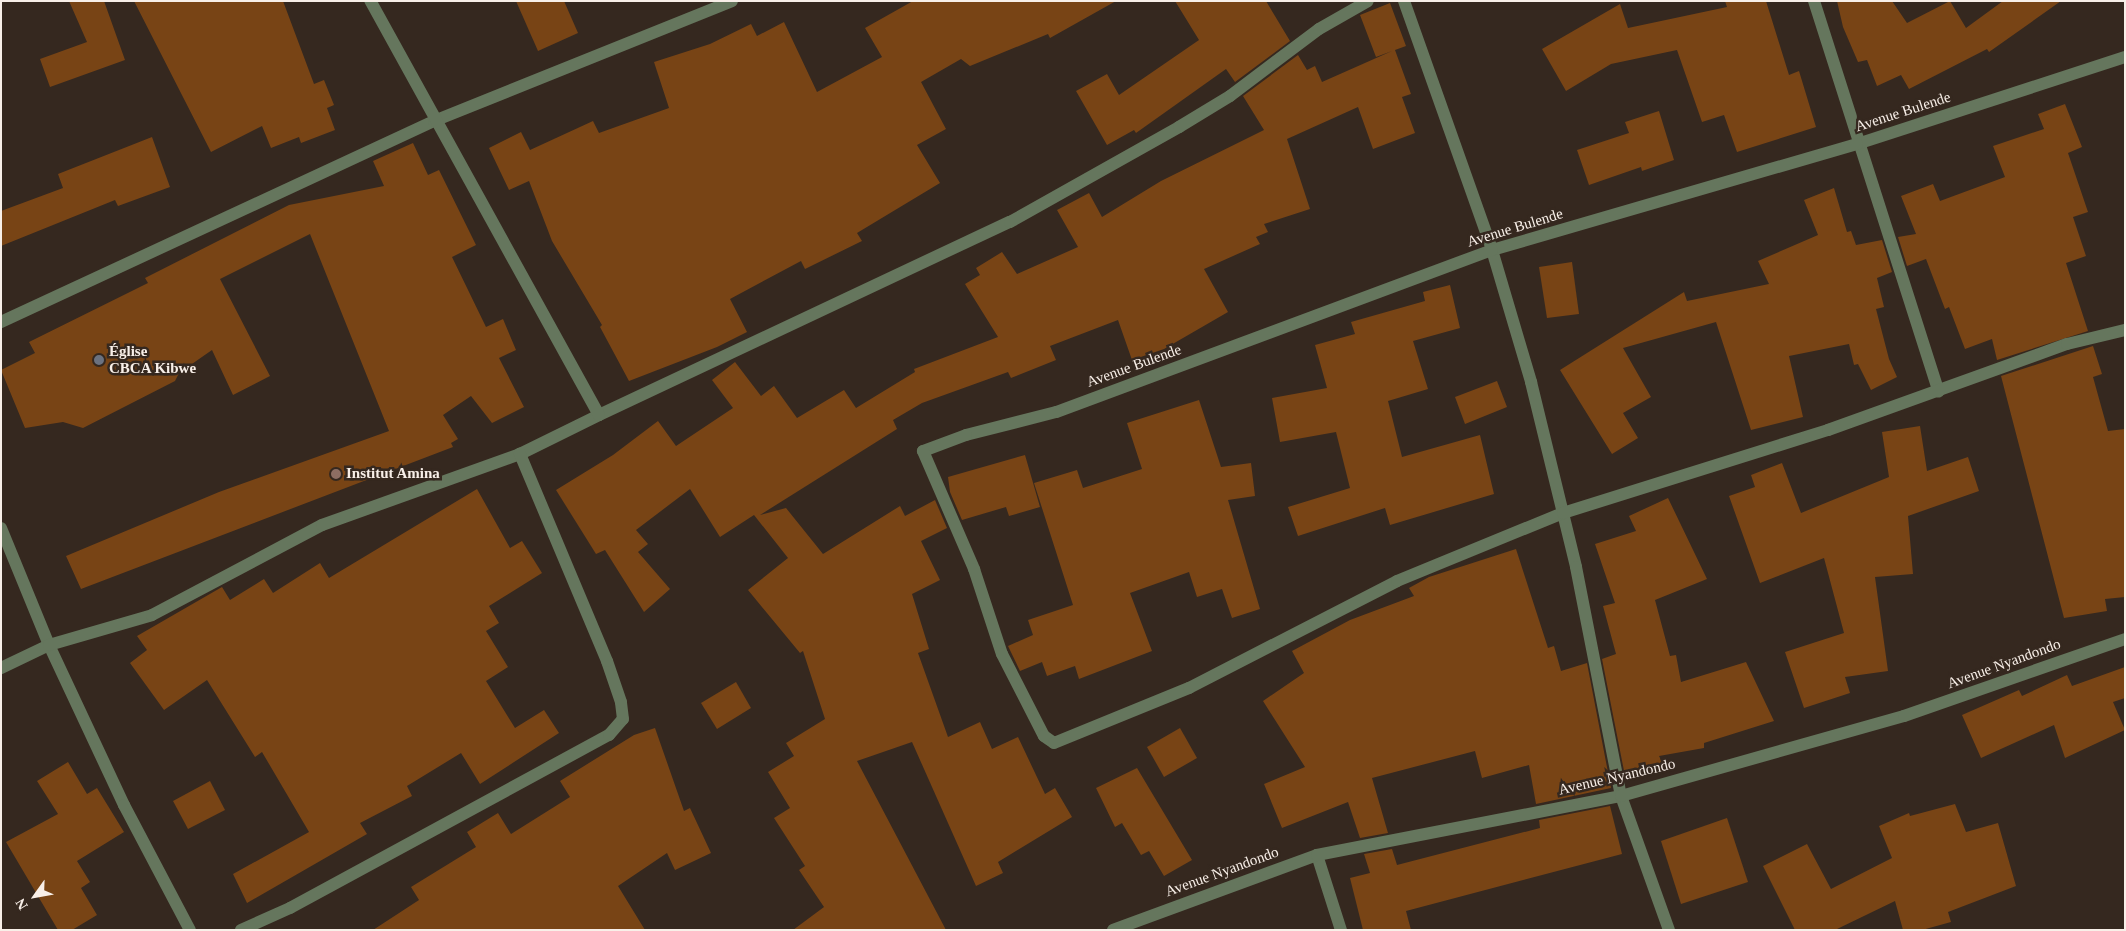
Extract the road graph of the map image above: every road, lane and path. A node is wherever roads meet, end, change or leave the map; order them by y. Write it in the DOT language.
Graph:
graph roads {
  1 [pos="370,1"];
  2 [pos="732,1"];
  3 [pos="1368,1"];
  4 [pos="1404,1"];
  5 [pos="1814,1"];
  6 [pos="2125,57"];
  7 [pos="434,121"];
  8 [pos="1857,144"];
  9 [pos="1492,250"];
  10 [pos="1,322"];
  11 [pos="2125,330"];
  12 [pos="1938,392"];
  13 [pos="599,415"];
  14 [pos="520,454"];
  15 [pos="1563,513"];
  16 [pos="1,528"];
  17 [pos="2125,639"];
  18 [pos="49,644"];
  19 [pos="1,668"];
  20 [pos="1621,796"];
  21 [pos="1317,855"];
  22 [pos="190,930"];
  23 [pos="241,930"];
  24 [pos="1113,930"];
  25 [pos="1341,930"];
  26 [pos="1669,930"];
  1 -- 7 [label="street"];
  2 -- 7 [label="street"];
  3 -- 13 [label="street"];
  4 -- 9 [label="street"];
  5 -- 8 [label="street"];
  6 -- 8 [label="street, Avenue Bulende"];
  7 -- 10 [label="street"];
  7 -- 13 [label="street"];
  8 -- 9 [label="street, Avenue Bulende"];
  8 -- 12 [label="street"];
  9 -- 15 [label="street"];
  9 -- 15 [label="street, Avenue Bulende"];
  11 -- 12 [label="street"];
  12 -- 15 [label="street"];
  13 -- 14 [label="street"];
  14 -- 18 [label="street"];
  14 -- 23 [label="street"];
  15 -- 20 [label="street"];
  16 -- 18 [label="street"];
  17 -- 20 [label="street, Avenue Nyandondo"];
  18 -- 19 [label="street"];
  18 -- 22 [label="street"];
  20 -- 21 [label="street, Avenue Nyandondo"];
  20 -- 26 [label="street"];
  21 -- 24 [label="street, Avenue Nyandondo"];
  21 -- 25 [label="street"];
}
